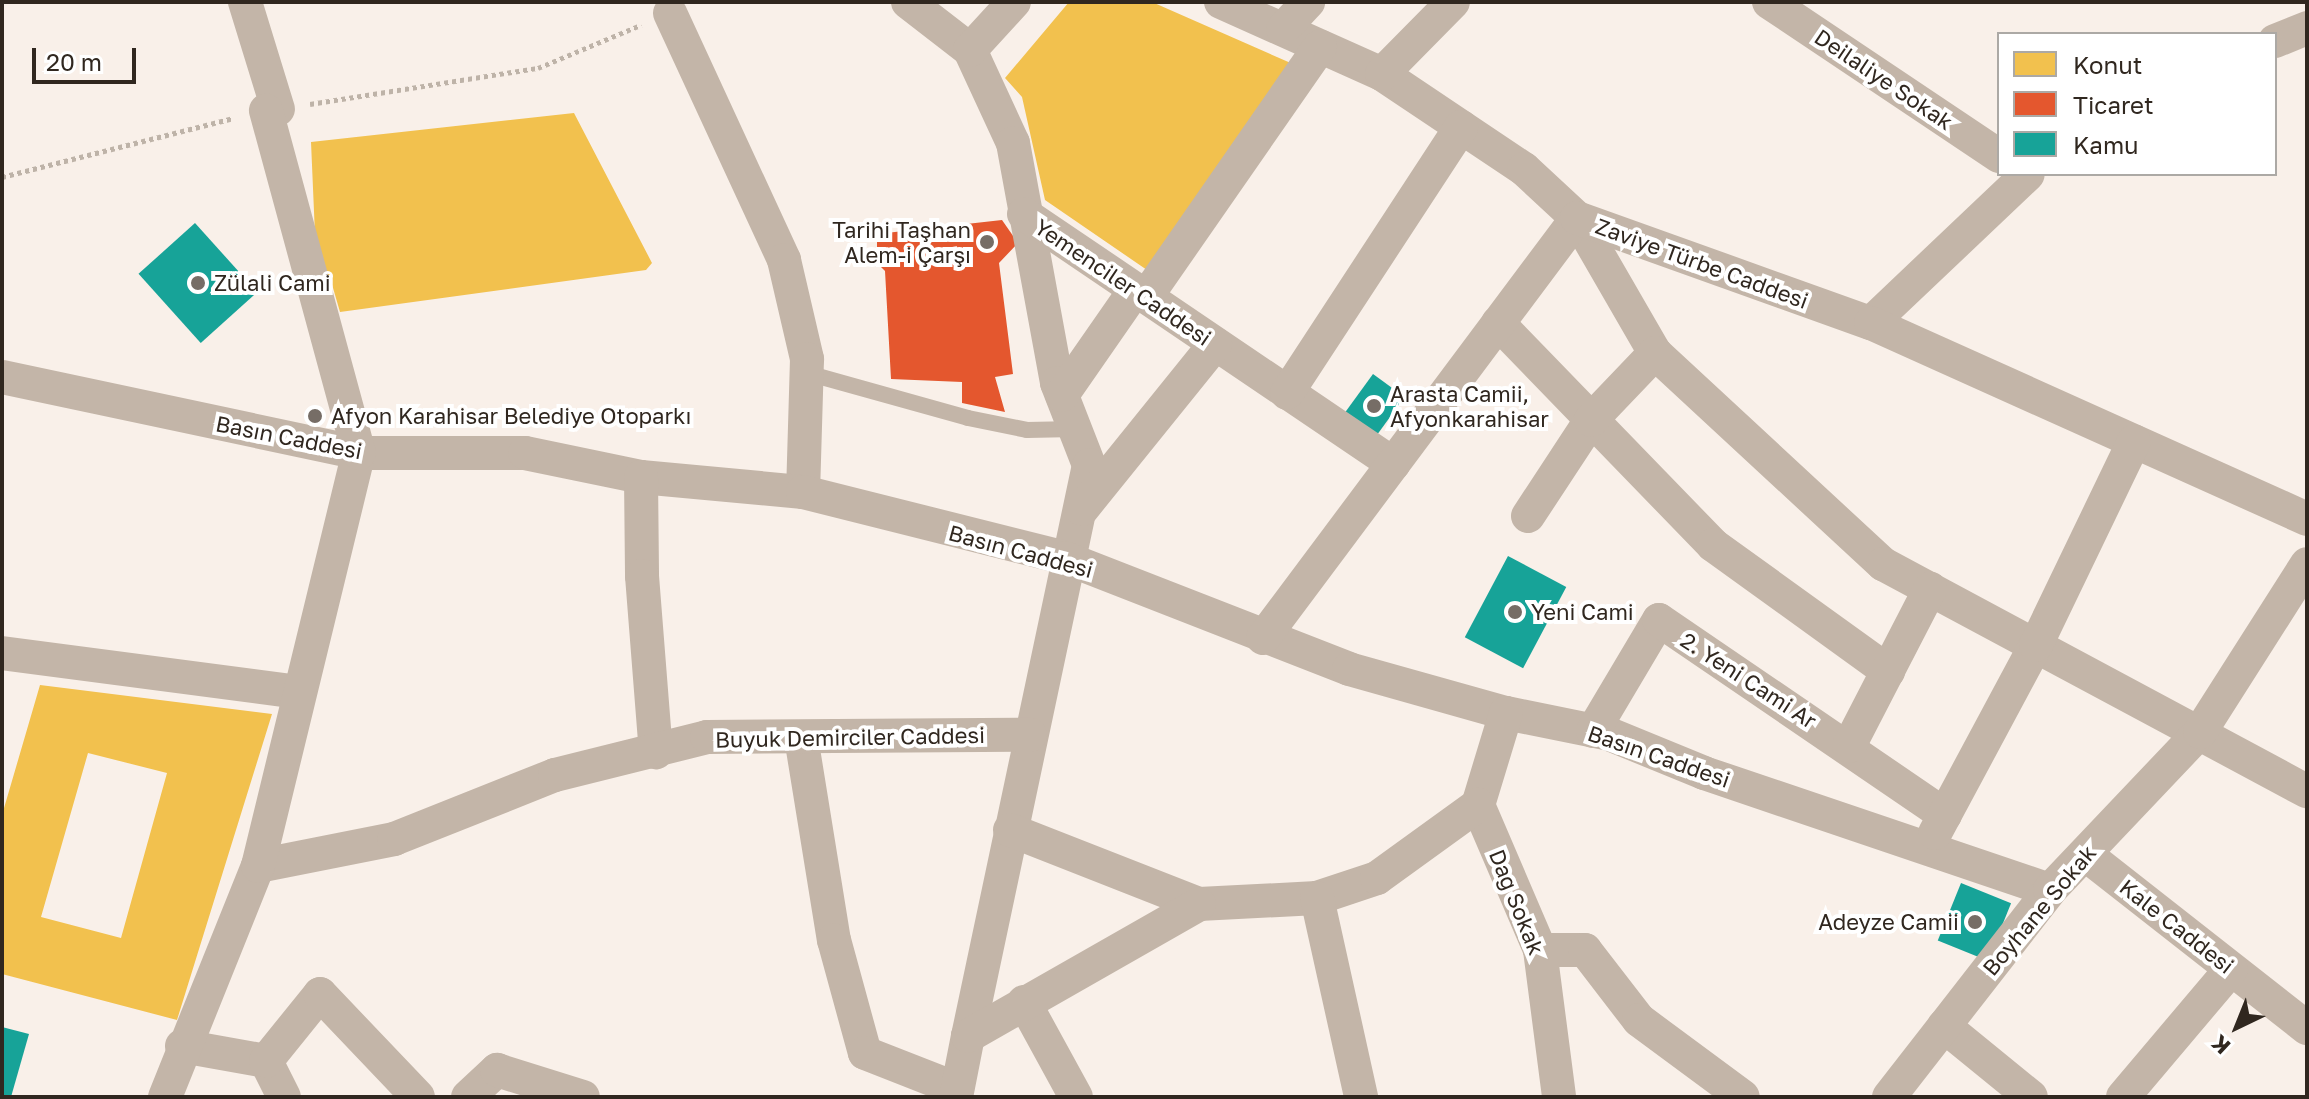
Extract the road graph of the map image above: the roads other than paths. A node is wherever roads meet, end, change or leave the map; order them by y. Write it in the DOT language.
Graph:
graph roads {
  1 [pos="245,2"];
  2 [pos="908,2"];
  3 [pos="1014,2"];
  4 [pos="1221,2"];
  5 [pos="1308,2"];
  6 [pos="1453,2"];
  7 [pos="1769,2"];
  8 [pos="670,13"];
  9 [pos="2307,28"];
  10 [pos="1283,29"];
  11 [pos="2277,40"];
  12 [pos="1320,47"];
  13 [pos="970,50"];
  14 [pos="1382,74"];
  15 [pos="1461,127"];
  16 [pos="1997,155"];
  17 [pos="2025,176"];
  18 [pos="1024,214"];
  19 [pos="1577,218"];
  20 [pos="1140,293"];
  21 [pos="1498,323"];
  22 [pos="1871,323"];
  23 [pos="1215,344"];
  24 [pos="1655,353"];
  25 [pos="807,373"];
  26 [pos="2,377"];
  27 [pos="1287,393"];
  28 [pos="1062,395"];
  29 [pos="1591,420"];
  30 [pos="1075,429"];
  31 [pos="2134,441"];
  32 [pos="359,453"];
  33 [pos="1393,464"];
  34 [pos="641,477"];
  35 [pos="803,492"];
  36 [pos="1528,516"];
  37 [pos="1076,517"];
  38 [pos="2307,519"];
  39 [pos="1065,558"];
  40 [pos="2307,564"];
  41 [pos="1930,589"];
  42 [pos="1263,638"];
  43 [pos="2036,645"];
  44 [pos="2,653"];
  45 [pos="1888,671"];
  46 [pos="299,692"];
  47 [pos="1506,713"];
  48 [pos="1593,731"];
  49 [pos="2200,732"];
  50 [pos="1030,735"];
  51 [pos="801,737"];
  52 [pos="1849,746"];
  53 [pos="656,752"];
  54 [pos="2307,791"];
  55 [pos="1478,805"];
  56 [pos="1945,815"];
  57 [pos="1010,830"];
  58 [pos="1927,847"];
  59 [pos="2085,854"];
  60 [pos="258,866"];
  61 [pos="2050,890"];
  62 [pos="1317,898"];
  63 [pos="1199,904"];
  64 [pos="1540,950"];
  65 [pos="2231,969"];
  66 [pos="1024,1002"];
  67 [pos="1944,1026"];
  68 [pos="2307,1028"];
  69 [pos="968,1036"];
  70 [pos="182,1046"];
  71 [pos="266,1061"];
  72 [pos="1724,1092"];
  73 [pos="956,1093"];
  74 [pos="165,1097"];
  75 [pos="284,1097"];
  76 [pos="418,1097"];
  77 [pos="468,1097"];
  78 [pos="583,1097"];
  79 [pos="1076,1097"];
  80 [pos="1361,1097"];
  81 [pos="1559,1097"];
  82 [pos="1889,1097"];
  83 [pos="2031,1097"];
  84 [pos="2123,1097"];
  1 -- 32 [label="street"];
  2 -- 13 [label="street, Yemenciler Caddesi"];
  3 -- 13 [label="street"];
  4 -- 10 [label="street"];
  5 -- 10 [label="street"];
  6 -- 14 [label="street"];
  7 -- 16 [label="street, Deilaliye Sokak"];
  8 -- 25 [label="street"];
  9 -- 11 [label="street"];
  10 -- 12 [label="street"];
  12 -- 14 [label="street"];
  12 -- 20 [label="street"];
  13 -- 18 [label="street, Yemenciler Caddesi"];
  14 -- 15 [label="street"];
  15 -- 19 [label="street"];
  15 -- 27 [label="street"];
  17 -- 22 [label="street"];
  18 -- 20 [label="street, Yemenciler Caddesi"];
  18 -- 28 [label="street"];
  19 -- 21 [label="street, Zaviye Türbe Caddesi"];
  19 -- 22 [label="street, Zaviye Türbe Caddesi"];
  19 -- 24 [label="street"];
  20 -- 23 [label="street, Yemenciler Caddesi"];
  20 -- 28 [label="street"];
  21 -- 29 [label="street"];
  21 -- 33 [label="street, Zaviye Türbe Caddesi"];
  22 -- 31 [label="street, Zaviye Türbe Caddesi"];
  23 -- 27 [label="street, Yemenciler Caddesi"];
  23 -- 37 [label="street"];
  24 -- 29 [label="street"];
  24 -- 41 [label="street"];
  25 -- 30 [label="lane"];
  25 -- 35 [label="street"];
  26 -- 32 [label="street, Basın Caddesi"];
  27 -- 33 [label="street, Yemenciler Caddesi"];
  28 -- 30 [label="street"];
  29 -- 36 [label="street"];
  29 -- 45 [label="street"];
  30 -- 37 [label="street"];
  31 -- 38 [label="street, Zaviye Türbe Caddesi"];
  31 -- 43 [label="street"];
  32 -- 34 [label="street, Basın Caddesi"];
  32 -- 46 [label="street"];
  33 -- 42 [label="street, Zaviye Türbe Caddesi"];
  34 -- 35 [label="street, Basın Caddesi"];
  34 -- 53 [label="street"];
  35 -- 39 [label="street, Basın Caddesi"];
  37 -- 39 [label="street"];
  39 -- 42 [label="street, Basın Caddesi"];
  39 -- 50 [label="street"];
  40 -- 49 [label="street, Boyhane Sokak"];
  41 -- 43 [label="street"];
  41 -- 45 [label="street"];
  42 -- 47 [label="street, Basın Caddesi"];
  43 -- 49 [label="street"];
  43 -- 56 [label="street"];
  44 -- 46 [label="street"];
  45 -- 52 [label="street"];
  46 -- 60 [label="street"];
  47 -- 48 [label="street, Basın Caddesi"];
  47 -- 55 [label="street"];
  48 -- 52 [label="street, 2. Yeni Cami Ar"];
  48 -- 58 [label="street, Basın Caddesi"];
  49 -- 54 [label="street"];
  49 -- 59 [label="street, Boyhane Sokak"];
  50 -- 51 [label="street, Buyuk Demirciler Caddesi"];
  50 -- 57 [label="street"];
  51 -- 53 [label="street, Buyuk Demirciler Caddesi"];
  51 -- 73 [label="street"];
  52 -- 56 [label="street, 2. Yeni Cami Ar"];
  53 -- 60 [label="street, Buyuk Demirciler Caddesi"];
  55 -- 62 [label="street"];
  55 -- 64 [label="street, Dag Sokak"];
  56 -- 58 [label="street"];
  57 -- 63 [label="street"];
  57 -- 69 [label="street"];
  58 -- 61 [label="street, Basın Caddesi"];
  59 -- 61 [label="street, Boyhane Sokak"];
  59 -- 65 [label="street, Kale Caddesi"];
  60 -- 70 [label="street"];
  61 -- 67 [label="street, Boyhane Sokak"];
  62 -- 63 [label="street"];
  62 -- 80 [label="street"];
  63 -- 66 [label="street"];
  64 -- 72 [label="street"];
  64 -- 81 [label="street, Dag Sokak"];
  65 -- 68 [label="street, Kale Caddesi"];
  65 -- 84 [label="street"];
  66 -- 69 [label="street"];
  66 -- 79 [label="street"];
  67 -- 82 [label="street, Boyhane Sokak"];
  67 -- 83 [label="street"];
  69 -- 73 [label="street"];
  70 -- 71 [label="street"];
  70 -- 74 [label="street"];
  71 -- 75 [label="street"];
  71 -- 76 [label="street"];
  77 -- 78 [label="street"];
}
